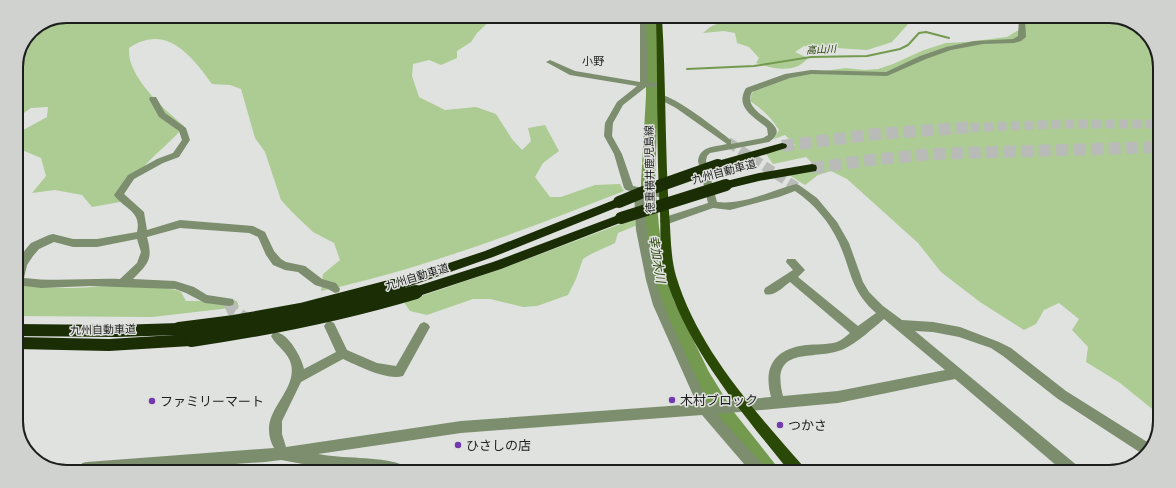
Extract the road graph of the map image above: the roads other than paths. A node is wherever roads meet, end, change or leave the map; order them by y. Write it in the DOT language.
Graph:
graph roads {
  1 [pos="643,23"];
  2 [pos="658,23"];
  3 [pos="1022,23"];
  4 [pos="550,62"];
  5 [pos="645,84"];
  6 [pos="661,85"];
  7 [pos="662,97"];
  8 [pos="153,99"];
  9 [pos="728,142"];
  10 [pos="782,146"];
  11 [pos="812,168"];
  12 [pos="642,191"];
  13 [pos="661,195"];
  14 [pos="713,206"];
  15 [pos="665,221"];
  16 [pos="141,235"];
  17 [pos="791,262"];
  18 [pos="23,263"];
  19 [pos="790,276"];
  20 [pos="23,282"];
  21 [pos="123,283"];
  22 [pos="335,289"];
  23 [pos="769,291"];
  24 [pos="229,302"];
  25 [pos="884,313"];
  26 [pos="900,325"];
  27 [pos="330,326"];
  28 [pos="424,328"];
  29 [pos="23,330"];
  30 [pos="858,333"];
  31 [pos="276,336"];
  32 [pos="23,343"];
  33 [pos="343,354"];
  34 [pos="957,373"];
  35 [pos="298,378"];
  36 [pos="779,403"];
  37 [pos="739,405"];
  38 [pos="709,408"];
  39 [pos="1144,447"];
  40 [pos="282,454"];
  41 [pos="129,465"];
  42 [pos="366,465"];
  43 [pos="754,465"];
  44 [pos="793,465"];
  45 [pos="1066,465"];
  1 -- 5 [label="street"];
  2 -- 6 [label="main road, 徳重横井鹿児島線"];
  3 -- 14 [label="street"];
  4 -- 5 [label="street"];
  5 -- 6 [label="street"];
  5 -- 12 [label="street"];
  6 -- 7 [label="main road, 徳重横井鹿児島線"];
  7 -- 9 [label="street"];
  7 -- 13 [label="main road, 徳重横井鹿児島線"];
  8 -- 16 [label="street"];
  10 -- 29 [label="highway, 九州自動車道, bridge"];
  11 -- 32 [label="highway, 九州自動車道, bridge"];
  12 -- 13 [label="street"];
  12 -- 38 [label="street"];
  13 -- 15 [label="main road, 徳重横井鹿児島線"];
  14 -- 15 [label="street"];
  14 -- 25 [label="street"];
  15 -- 37 [label="main road, 徳重横井鹿児島線"];
  16 -- 18 [label="street"];
  16 -- 21 [label="street"];
  16 -- 22 [label="street"];
  17 -- 19 [label="street"];
  19 -- 23 [label="street"];
  19 -- 30 [label="street"];
  20 -- 21 [label="street"];
  21 -- 24 [label="street"];
  25 -- 26 [label="street"];
  25 -- 30 [label="street"];
  26 -- 34 [label="street"];
  26 -- 39 [label="street"];
  27 -- 33 [label="street"];
  28 -- 33 [label="street"];
  30 -- 36 [label="street"];
  31 -- 35 [label="street"];
  33 -- 35 [label="street"];
  34 -- 36 [label="street"];
  34 -- 45 [label="street"];
  35 -- 40 [label="street"];
  36 -- 37 [label="street"];
  37 -- 38 [label="street"];
  37 -- 44 [label="main road, 徳重横井鹿児島線"];
  38 -- 40 [label="street"];
  38 -- 43 [label="street"];
  40 -- 41 [label="street"];
  40 -- 42 [label="street"];
}
